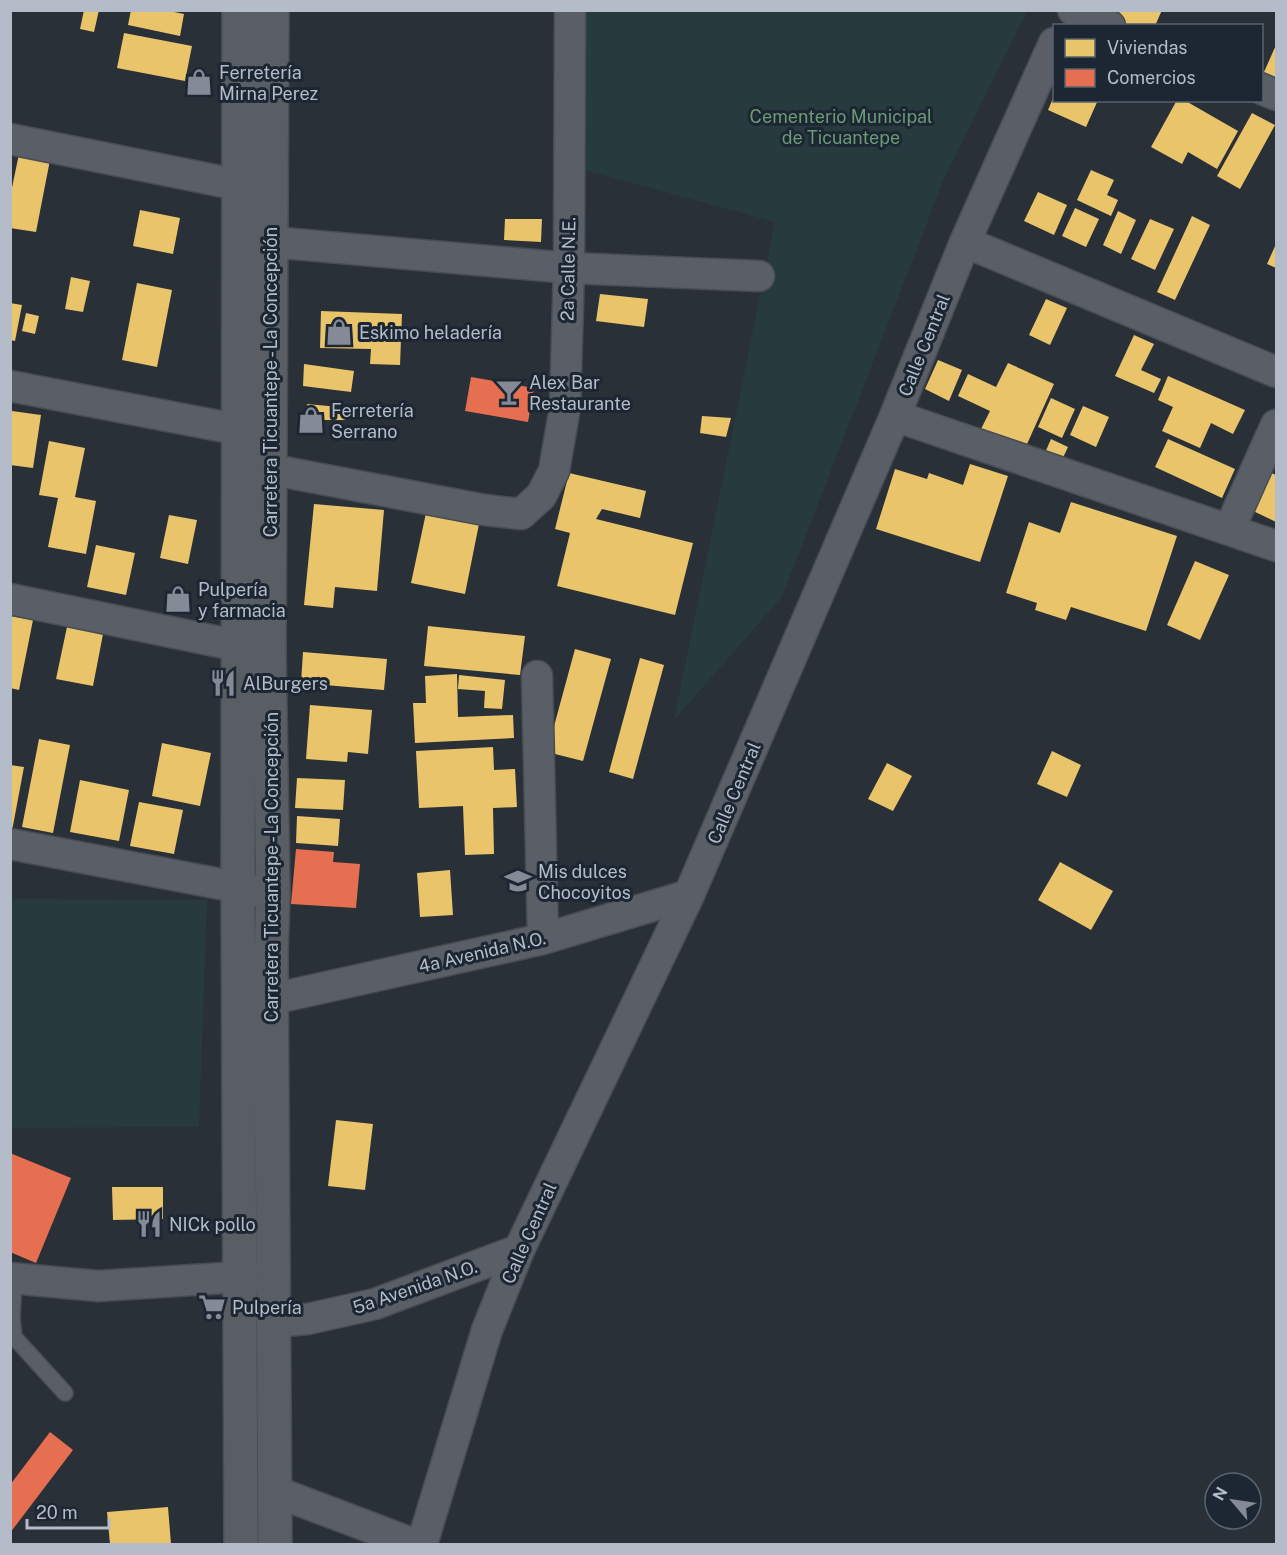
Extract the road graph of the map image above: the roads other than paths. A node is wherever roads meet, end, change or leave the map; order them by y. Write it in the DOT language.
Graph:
graph roads {
  1 [pos="239,10"];
  2 [pos="272,10"];
  3 [pos="570,10"];
  4 [pos="1071,10"];
  5 [pos="1063,24"];
  6 [pos="1105,24"];
  7 [pos="1053,45"];
  8 [pos="10,139"];
  9 [pos="239,185"];
  10 [pos="271,189"];
  11 [pos="271,242"];
  12 [pos="965,242"];
  13 [pos="569,268"];
  14 [pos="759,276"];
  15 [pos="1276,372"];
  16 [pos="10,386"];
  17 [pos="895,416"];
  18 [pos="1276,425"];
  19 [pos="255,433"];
  20 [pos="254,466"];
  21 [pos="1228,530"];
  22 [pos="1276,546"];
  23 [pos="10,599"];
  24 [pos="239,646"];
  25 [pos="537,676"];
  26 [pos="10,844"];
  27 [pos="238,888"];
  28 [pos="273,894"];
  29 [pos="689,895"];
  30 [pos="543,939"];
  31 [pos="272,999"];
  32 [pos="519,1250"];
  33 [pos="240,1277"];
  34 [pos="273,1278"];
  35 [pos="12,1279"];
  36 [pos="273,1322"];
  37 [pos="65,1393"];
  38 [pos="274,1491"];
  39 [pos="241,1545"];
  40 [pos="275,1545"];
  41 [pos="414,1545"];
  42 [pos="422,1545"];
  1 -- 9 [label="main road, Carretera Ticuantepe - La Concepción"];
  2 -- 10 [label="main road, Carretera Ticuantepe - La Concepción"];
  3 -- 13 [label="street, 2a Calle N.E."];
  4 -- 5 [label="street"];
  4 -- 6 [label="street"];
  7 -- 12 [label="street, Calle Central"];
  8 -- 9 [label="street"];
  9 -- 10 [label="street"];
  9 -- 19 [label="main road, Carretera Ticuantepe - La Concepción"];
  10 -- 11 [label="main road, Carretera Ticuantepe - La Concepción"];
  11 -- 13 [label="street"];
  11 -- 19 [label="main road, Carretera Ticuantepe - La Concepción"];
  12 -- 15 [label="street"];
  12 -- 17 [label="street, Calle Central"];
  13 -- 14 [label="street"];
  13 -- 20 [label="street, 2a Calle N.E."];
  16 -- 19 [label="street"];
  17 -- 21 [label="street"];
  17 -- 29 [label="street, Calle Central"];
  18 -- 21 [label="street"];
  19 -- 20 [label="main road, Carretera Ticuantepe - La Concepción"];
  20 -- 24 [label="main road, Carretera Ticuantepe - La Concepción"];
  20 -- 28 [label="main road, Carretera Ticuantepe - La Concepción"];
  21 -- 22 [label="street"];
  23 -- 24 [label="street"];
  24 -- 27 [label="main road, Carretera Ticuantepe - La Concepción"];
  25 -- 30 [label="street"];
  26 -- 27 [label="street"];
  27 -- 28 [label="street"];
  27 -- 33 [label="main road, Carretera Ticuantepe - La Concepción"];
  28 -- 31 [label="main road, Carretera Ticuantepe - La Concepción"];
  29 -- 30 [label="street, 4a Avenida N.O."];
  29 -- 32 [label="street, Calle Central"];
  30 -- 31 [label="street, 4a Avenida N.O."];
  31 -- 34 [label="main road, Carretera Ticuantepe - La Concepción"];
  32 -- 36 [label="street, 5a Avenida N.O."];
  32 -- 42 [label="street, Calle Central"];
  33 -- 34 [label="street"];
  33 -- 35 [label="street"];
  33 -- 39 [label="main road, Carretera Ticuantepe - La Concepción"];
  34 -- 36 [label="main road, Carretera Ticuantepe - La Concepción"];
  35 -- 37 [label="lane"];
  36 -- 38 [label="main road, Carretera Ticuantepe - La Concepción"];
  38 -- 40 [label="main road, Carretera Ticuantepe - La Concepción"];
  38 -- 41 [label="street"];
}
